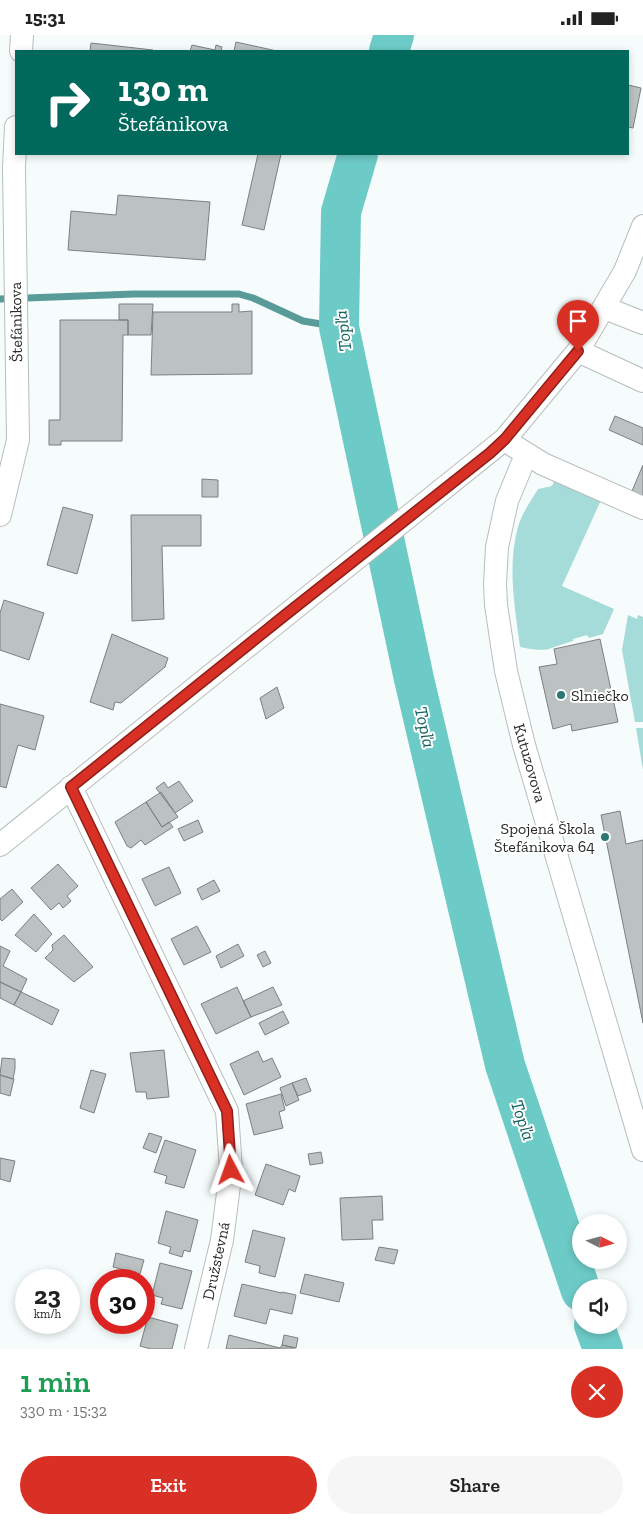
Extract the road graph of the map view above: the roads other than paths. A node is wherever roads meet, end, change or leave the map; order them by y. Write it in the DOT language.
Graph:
graph roads {
  1 [pos="22,35"];
  2 [pos="21,50"];
  3 [pos="15,148"];
  4 [pos="643,226"];
  5 [pos="605,308"];
  6 [pos="643,323"];
  7 [pos="578,351"];
  8 [pos="643,381"];
  9 [pos="498,446"];
  10 [pos="526,455"];
  11 [pos="643,508"];
  12 [pos="0,515"];
  13 [pos="71,787"];
  14 [pos="0,845"];
  15 [pos="643,1150"];
  16 [pos="196,1349"];
  1 -- 2 [label="street"];
  3 -- 12 [label="street, Štefánikova"];
  4 -- 5 [label="street"];
  5 -- 6 [label="street"];
  5 -- 7 [label="street"];
  7 -- 8 [label="street"];
  7 -- 9 [label="street"];
  9 -- 10 [label="street"];
  9 -- 13 [label="street"];
  10 -- 11 [label="street"];
  10 -- 15 [label="street, Kutuzovova"];
  13 -- 14 [label="street"];
  13 -- 16 [label="street, Družstevná"];
}
